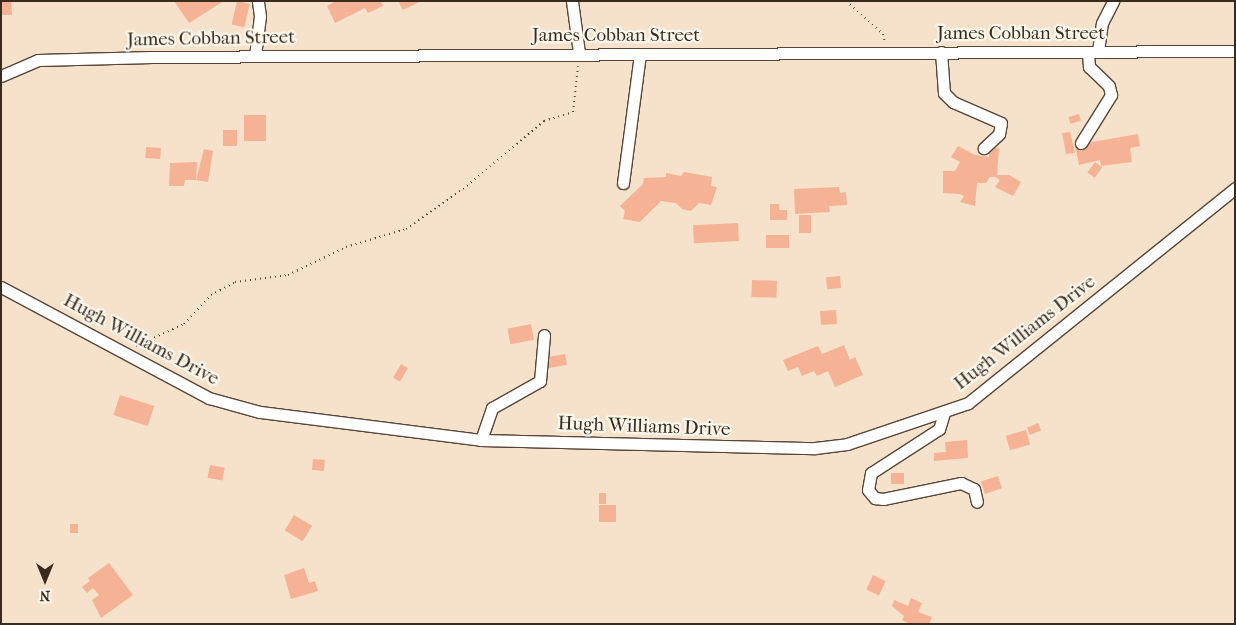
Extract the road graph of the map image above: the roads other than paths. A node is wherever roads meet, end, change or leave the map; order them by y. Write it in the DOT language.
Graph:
graph roads {
  1 [pos="258,1"];
  2 [pos="572,1"];
  3 [pos="1114,1"];
  4 [pos="1235,50"];
  5 [pos="941,52"];
  6 [pos="1093,52"];
  7 [pos="579,53"];
  8 [pos="640,54"];
  9 [pos="255,56"];
  10 [pos="1,76"];
  11 [pos="1081,143"];
  12 [pos="984,148"];
  13 [pos="623,183"];
  14 [pos="1235,188"];
  15 [pos="1,287"];
  16 [pos="544,335"];
  17 [pos="944,413"];
  18 [pos="481,440"];
  19 [pos="977,502"];
  1 -- 9 [label="street"];
  2 -- 7 [label="street"];
  3 -- 6 [label="street"];
  4 -- 6 [label="street, James Cobban Street"];
  5 -- 6 [label="street, James Cobban Street"];
  5 -- 8 [label="street, James Cobban Street"];
  5 -- 12 [label="street"];
  6 -- 11 [label="street"];
  7 -- 8 [label="street, James Cobban Street"];
  7 -- 9 [label="street, James Cobban Street"];
  8 -- 13 [label="street"];
  9 -- 10 [label="street, James Cobban Street"];
  14 -- 17 [label="street, Hugh Williams Drive"];
  15 -- 18 [label="street, Hugh Williams Drive"];
  16 -- 18 [label="street"];
  17 -- 18 [label="street, Hugh Williams Drive"];
  17 -- 19 [label="street"];
}
